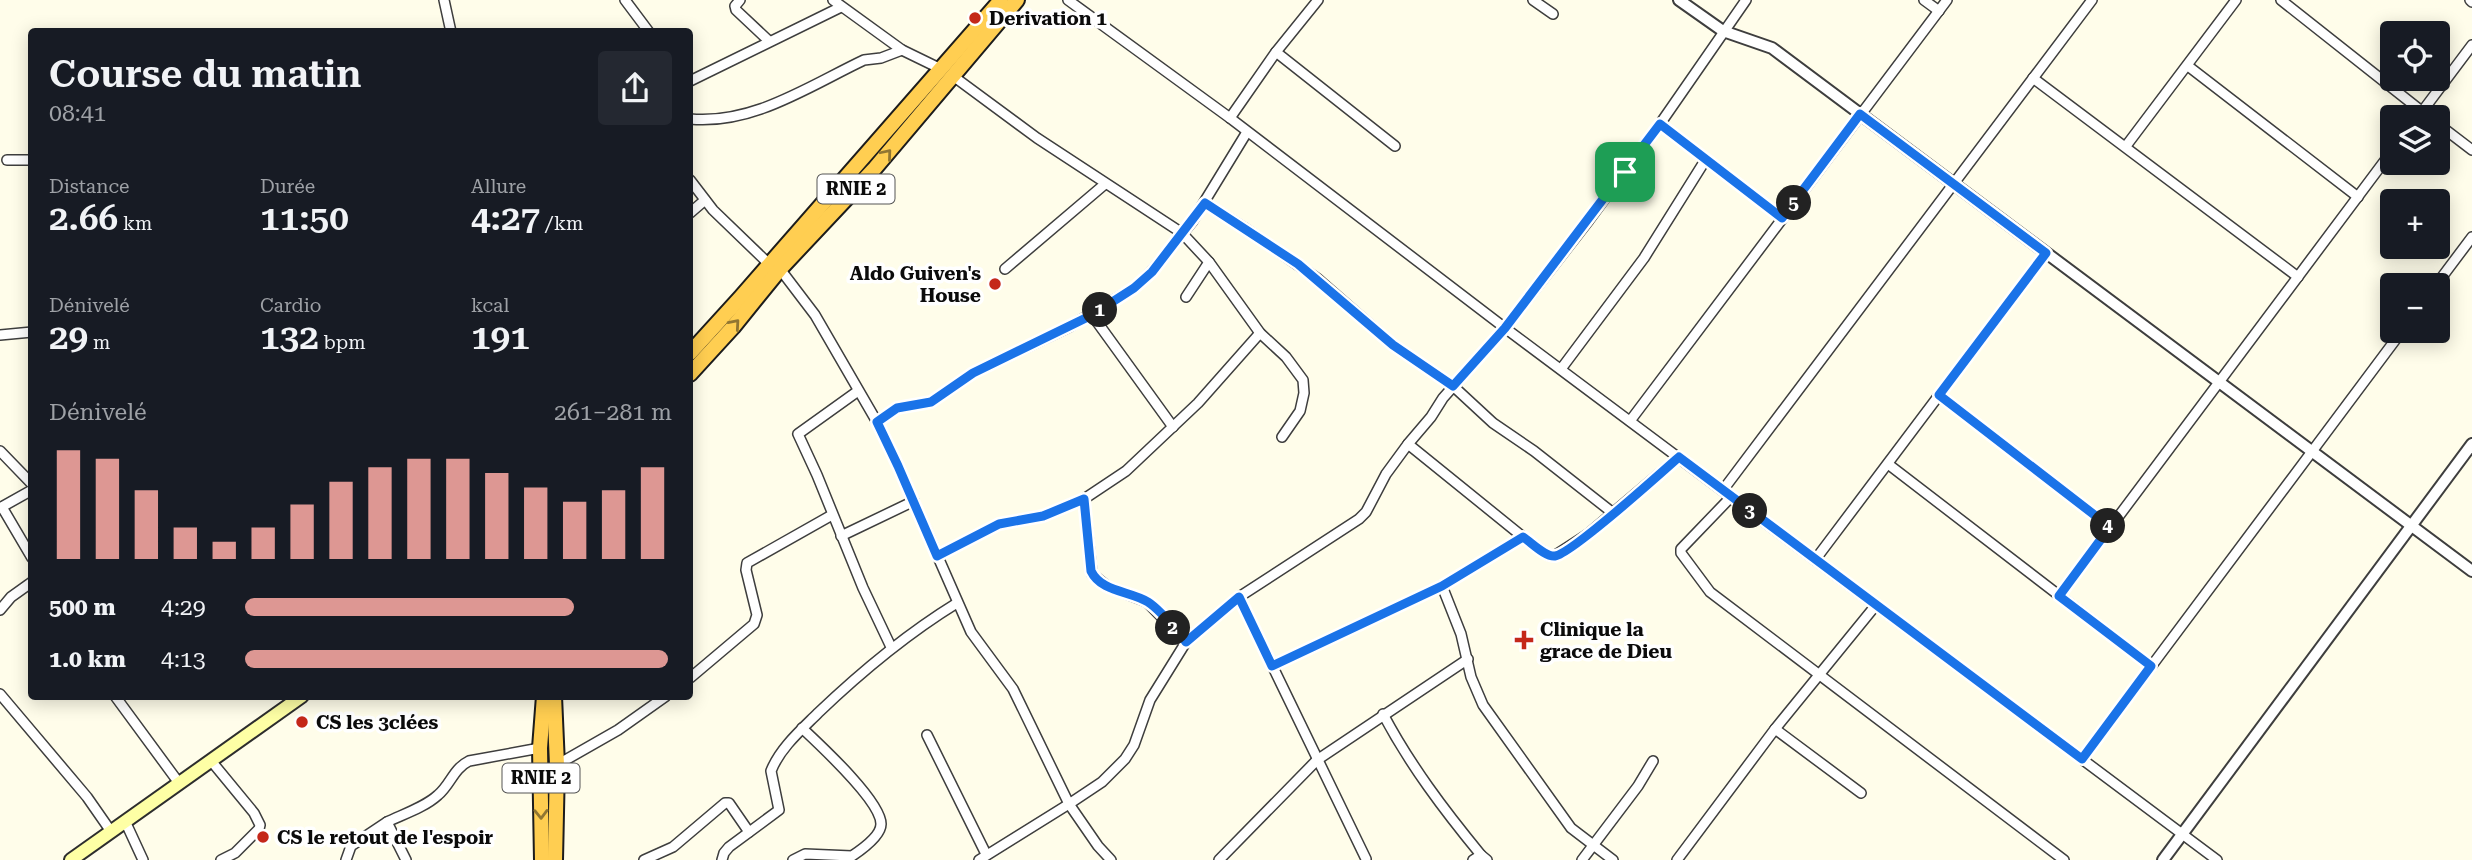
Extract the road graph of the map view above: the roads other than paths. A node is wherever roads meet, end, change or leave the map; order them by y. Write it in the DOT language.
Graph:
graph roads {
  1 [pos="444,0"];
  2 [pos="625,0"];
  3 [pos="740,0"];
  4 [pos="833,0"];
  5 [pos="1001,0"];
  6 [pos="1017,0"];
  7 [pos="1068,0"];
  8 [pos="1318,0"];
  9 [pos="1533,0"];
  10 [pos="1679,0"];
  11 [pos="1746,0"];
  12 [pos="1924,0"];
  13 [pos="1947,0"];
  14 [pos="2092,0"];
  15 [pos="2236,0"];
  16 [pos="2281,0"];
  17 [pos="841,7"];
  18 [pos="1938,11"];
  19 [pos="1553,14"];
  20 [pos="450,28"];
  21 [pos="646,28"];
  22 [pos="1723,31"];
  23 [pos="769,41"];
  24 [pos="2472,45"];
  25 [pos="902,50"];
  26 [pos="1276,52"];
  27 [pos="2188,66"];
  28 [pos="939,68"];
  29 [pos="954,76"];
  30 [pos="2033,78"];
  31 [pos="693,79"];
  32 [pos="2411,105"];
  33 [pos="2430,105"];
  34 [pos="1860,114"];
  35 [pos="693,118"];
  36 [pos="1230,118"];
  37 [pos="1660,124"];
  38 [pos="1247,132"];
  39 [pos="2450,133"];
  40 [pos="1395,146"];
  41 [pos="2126,146"];
  42 [pos="2472,150"];
  43 [pos="6,159"];
  44 [pos="1706,159"];
  45 [pos="28,160"];
  46 [pos="2380,167"];
  47 [pos="693,184"];
  48 [pos="1105,184"];
  49 [pos="1953,184"];
  50 [pos="2358,197"];
  51 [pos="705,201"];
  52 [pos="1205,203"];
  53 [pos="693,211"];
  54 [pos="1782,218"];
  55 [pos="1182,233"];
  56 [pos="2472,237"];
  57 [pos="2046,253"];
  58 [pos="1209,262"];
  59 [pos="774,267"];
  60 [pos="1005,269"];
  61 [pos="2445,273"];
  62 [pos="2298,277"];
  63 [pos="1186,297"];
  64 [pos="1092,315"];
  65 [pos="1505,328"];
  66 [pos="28,332"];
  67 [pos="1260,333"];
  68 [pos="0,335"];
  69 [pos="2393,343"];
  70 [pos="693,351"];
  71 [pos="1561,369"];
  72 [pos="693,371"];
  73 [pos="2219,382"];
  74 [pos="1453,386"];
  75 [pos="858,391"];
  76 [pos="1939,395"];
  77 [pos="1630,421"];
  78 [pos="877,422"];
  79 [pos="1173,427"];
  80 [pos="1282,437"];
  81 [pos="1408,444"];
  82 [pos="2472,444"];
  83 [pos="0,452"];
  84 [pos="2312,452"];
  85 [pos="1679,457"];
  86 [pos="1888,464"];
  87 [pos="28,480"];
  88 [pos="1723,490"];
  89 [pos="28,492"];
  90 [pos="1731,497"];
  91 [pos="1084,499"];
  92 [pos="914,501"];
  93 [pos="1,508"];
  94 [pos="1613,513"];
  95 [pos="832,515"];
  96 [pos="2411,526"];
  97 [pos="2110,527"];
  98 [pos="841,536"];
  99 [pos="1523,537"];
  100 [pos="28,552"];
  101 [pos="937,556"];
  102 [pos="1815,560"];
  103 [pos="2472,571"];
  104 [pos="28,585"];
  105 [pos="1442,586"];
  106 [pos="2059,596"];
  107 [pos="1239,597"];
  108 [pos="957,603"];
  109 [pos="1876,605"];
  110 [pos="0,610"];
  111 [pos="1186,642"];
  112 [pos="891,647"];
  113 [pos="1468,659"];
  114 [pos="1272,666"];
  115 [pos="2151,666"];
  116 [pos="1819,673"];
  117 [pos="693,675"];
  118 [pos="0,694"];
  119 [pos="119,700"];
  120 [pos="297,700"];
  121 [pos="544,700"];
  122 [pos="554,700"];
  123 [pos="660,700"];
  124 [pos="1383,715"];
  125 [pos="802,729"];
  126 [pos="1775,729"];
  127 [pos="927,735"];
  128 [pos="540,748"];
  129 [pos="2082,759"];
  130 [pos="1317,760"];
  131 [pos="1653,761"];
  132 [pos="212,762"];
  133 [pos="557,765"];
  134 [pos="540,774"];
  135 [pos="179,783"];
  136 [pos="1861,793"];
  137 [pos="1069,804"];
  138 [pos="125,821"];
  139 [pos="387,822"];
  140 [pos="110,830"];
  141 [pos="749,832"];
  142 [pos="2182,834"];
  143 [pos="1593,845"];
  144 [pos="982,857"];
  145 [pos="1480,858"];
  146 [pos="71,860"];
  147 [pos="143,860"];
  148 [pos="221,860"];
  149 [pos="346,860"];
  150 [pos="406,860"];
  151 [pos="542,860"];
  152 [pos="555,860"];
  153 [pos="644,860"];
  154 [pos="722,860"];
  155 [pos="793,860"];
  156 [pos="1111,860"];
  157 [pos="1219,860"];
  158 [pos="1366,860"];
  159 [pos="1583,860"];
  160 [pos="1613,860"];
  161 [pos="1677,860"];
  162 [pos="2064,860"];
  163 [pos="2163,860"];
  164 [pos="2217,860"];
  1 -- 20 [label="street"];
  2 -- 21 [label="street"];
  3 -- 23 [label="street"];
  4 -- 17 [label="street"];
  5 -- 28 [label="highway, RNIE 2 / RNIE 2"];
  6 -- 29 [label="highway, RNIE 2 / RNIE 2"];
  7 -- 36 [label="street"];
  8 -- 26 [label="street"];
  9 -- 19 [label="street"];
  10 -- 22 [label="street"];
  11 -- 22 [label="street"];
  12 -- 18 [label="street"];
  13 -- 18 [label="street"];
  14 -- 30 [label="street"];
  15 -- 27 [label="street"];
  16 -- 32 [label="street"];
  17 -- 23 [label="street"];
  17 -- 25 [label="street"];
  18 -- 34 [label="street"];
  22 -- 34 [label="street"];
  22 -- 37 [label="street"];
  23 -- 31 [label="street"];
  24 -- 33 [label="street"];
  25 -- 28 [label="street"];
  25 -- 35 [label="street"];
  26 -- 36 [label="street"];
  26 -- 40 [label="street"];
  27 -- 41 [label="street"];
  27 -- 50 [label="street"];
  28 -- 59 [label="highway, RNIE 2 / RNIE 2"];
  29 -- 48 [label="street"];
  59 -- 29 [label="highway, RNIE 2 / RNIE 2, one-way"];
  30 -- 41 [label="street"];
  30 -- 49 [label="street"];
  34 -- 49 [label="street"];
  34 -- 54 [label="street"];
  36 -- 38 [label="street"];
  37 -- 44 [label="street"];
  37 -- 65 [label="street"];
  38 -- 52 [label="street"];
  38 -- 65 [label="street"];
  39 -- 42 [label="street"];
  41 -- 62 [label="street"];
  43 -- 45 [label="street"];
  44 -- 54 [label="street"];
  44 -- 71 [label="street"];
  46 -- 50 [label="street"];
  47 -- 51 [label="street"];
  48 -- 55 [label="street"];
  48 -- 60 [label="street"];
  49 -- 57 [label="street"];
  49 -- 88 [label="street"];
  50 -- 62 [label="street"];
  51 -- 53 [label="street"];
  51 -- 59 [label="street"];
  52 -- 55 [label="street"];
  52 -- 74 [label="street"];
  54 -- 77 [label="street"];
  55 -- 58 [label="street"];
  55 -- 64 [label="street"];
  56 -- 61 [label="street"];
  57 -- 73 [label="street"];
  57 -- 76 [label="street"];
  58 -- 63 [label="street"];
  58 -- 67 [label="street"];
  59 -- 70 [label="highway, RNIE 2 / RNIE 2"];
  72 -- 59 [label="highway, RNIE 2 / RNIE 2, one-way"];
  59 -- 75 [label="street"];
  62 -- 73 [label="street"];
  64 -- 78 [label="street"];
  64 -- 79 [label="street"];
  65 -- 71 [label="street"];
  65 -- 74 [label="street"];
  66 -- 68 [label="street"];
  67 -- 79 [label="street"];
  67 -- 80 [label="street"];
  69 -- 84 [label="street"];
  71 -- 77 [label="street"];
  73 -- 84 [label="street"];
  73 -- 97 [label="street"];
  74 -- 81 [label="street"];
  74 -- 94 [label="street"];
  75 -- 78 [label="street"];
  75 -- 95 [label="street"];
  76 -- 86 [label="street"];
  76 -- 97 [label="street"];
  77 -- 85 [label="street"];
  78 -- 92 [label="street"];
  79 -- 91 [label="street"];
  81 -- 99 [label="street"];
  81 -- 107 [label="street"];
  82 -- 96 [label="street"];
  83 -- 87 [label="street"];
  84 -- 96 [label="street"];
  84 -- 115 [label="street"];
  85 -- 88 [label="street"];
  85 -- 94 [label="street"];
  86 -- 102 [label="street"];
  86 -- 106 [label="street"];
  88 -- 90 [label="street"];
  89 -- 93 [label="street"];
  90 -- 102 [label="street"];
  90 -- 116 [label="street"];
  91 -- 101 [label="street"];
  91 -- 111 [label="street"];
  92 -- 98 [label="street"];
  92 -- 101 [label="street"];
  93 -- 100 [label="street"];
  94 -- 99 [label="street"];
  95 -- 98 [label="street"];
  95 -- 117 [label="street"];
  96 -- 103 [label="street"];
  96 -- 142 [label="street"];
  97 -- 106 [label="street"];
  98 -- 112 [label="street"];
  99 -- 105 [label="street"];
  101 -- 108 [label="street"];
  102 -- 109 [label="street"];
  104 -- 110 [label="street"];
  105 -- 113 [label="street"];
  105 -- 114 [label="street"];
  106 -- 115 [label="street"];
  107 -- 111 [label="street"];
  107 -- 114 [label="street"];
  108 -- 112 [label="street"];
  108 -- 137 [label="street"];
  109 -- 116 [label="street"];
  109 -- 129 [label="street"];
  111 -- 137 [label="street"];
  112 -- 125 [label="street"];
  113 -- 124 [label="street"];
  113 -- 143 [label="street"];
  114 -- 130 [label="street"];
  115 -- 129 [label="street"];
  116 -- 126 [label="street"];
  116 -- 162 [label="street"];
  118 -- 140 [label="street"];
  119 -- 135 [label="street"];
  120 -- 132 [label="main road"];
  121 -- 128 [label="highway, RNIE 2 / RNIE 2"];
  122 -- 133 [label="highway, RNIE 2 / RNIE 2"];
  123 -- 133 [label="street"];
  124 -- 130 [label="street"];
  124 -- 145 [label="street"];
  125 -- 141 [label="street"];
  125 -- 155 [label="street"];
  126 -- 136 [label="street"];
  126 -- 161 [label="street"];
  127 -- 144 [label="street"];
  128 -- 134 [label="highway, RNIE 2 / RNIE 2"];
  128 -- 139 [label="street"];
  129 -- 142 [label="street"];
  130 -- 157 [label="street"];
  130 -- 158 [label="street"];
  131 -- 143 [label="street"];
  132 -- 135 [label="main road"];
  132 -- 148 [label="street"];
  133 -- 134 [label="street"];
  133 -- 152 [label="highway, RNIE 2 / RNIE 2"];
  134 -- 151 [label="highway, RNIE 2 / RNIE 2, one-way"];
  135 -- 138 [label="main road"];
  137 -- 144 [label="street"];
  137 -- 156 [label="street"];
  138 -- 140 [label="main road"];
  138 -- 147 [label="street"];
  139 -- 149 [label="street"];
  139 -- 150 [label="street"];
  140 -- 146 [label="main road"];
  141 -- 153 [label="street"];
  141 -- 154 [label="street"];
  142 -- 163 [label="street"];
  142 -- 164 [label="street"];
  143 -- 159 [label="street"];
  143 -- 160 [label="street"];
}
